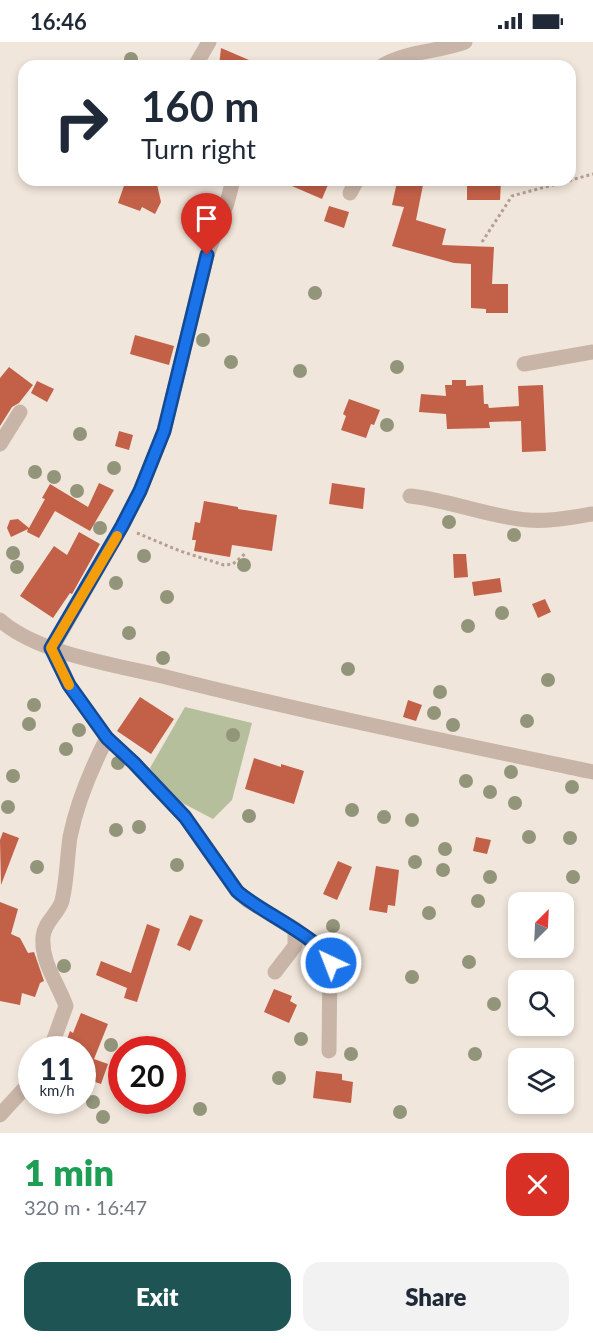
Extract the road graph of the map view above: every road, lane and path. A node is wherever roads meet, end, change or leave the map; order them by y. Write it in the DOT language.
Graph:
graph roads {
  1 [pos="209,42"];
  2 [pos="465,42"];
  3 [pos="198,60"];
  4 [pos="393,60"];
  5 [pos="593,174"];
  6 [pos="576,179"];
  7 [pos="231,186"];
  8 [pos="549,186"];
  9 [pos="482,242"];
  10 [pos="593,352"];
  11 [pos="524,364"];
  12 [pos="20,412"];
  13 [pos="0,444"];
  14 [pos="410,496"];
  15 [pos="593,514"];
  16 [pos="122,526"];
  17 [pos="246,553"];
  18 [pos="0,620"];
  19 [pos="51,648"];
  20 [pos="107,738"];
  21 [pos="593,772"];
  22 [pos="295,929"];
  23 [pos="275,972"];
  24 [pos="55,1036"];
  25 [pos="329,1051"];
  26 [pos="18,1095"];
  27 [pos="0,1115"];
  1 -- 3 [label="street"];
  2 -- 4 [label="street"];
  5 -- 6 [label="path"];
  7 -- 16 [label="street"];
  8 -- 9 [label="path"];
  10 -- 11 [label="street"];
  12 -- 13 [label="street"];
  14 -- 15 [label="street"];
  16 -- 17 [label="path"];
  16 -- 19 [label="street"];
  18 -- 19 [label="street"];
  19 -- 20 [label="street"];
  19 -- 21 [label="street"];
  20 -- 22 [label="street"];
  20 -- 24 [label="street"];
  22 -- 23 [label="street"];
  22 -- 25 [label="street"];
  26 -- 27 [label="street"];
}
